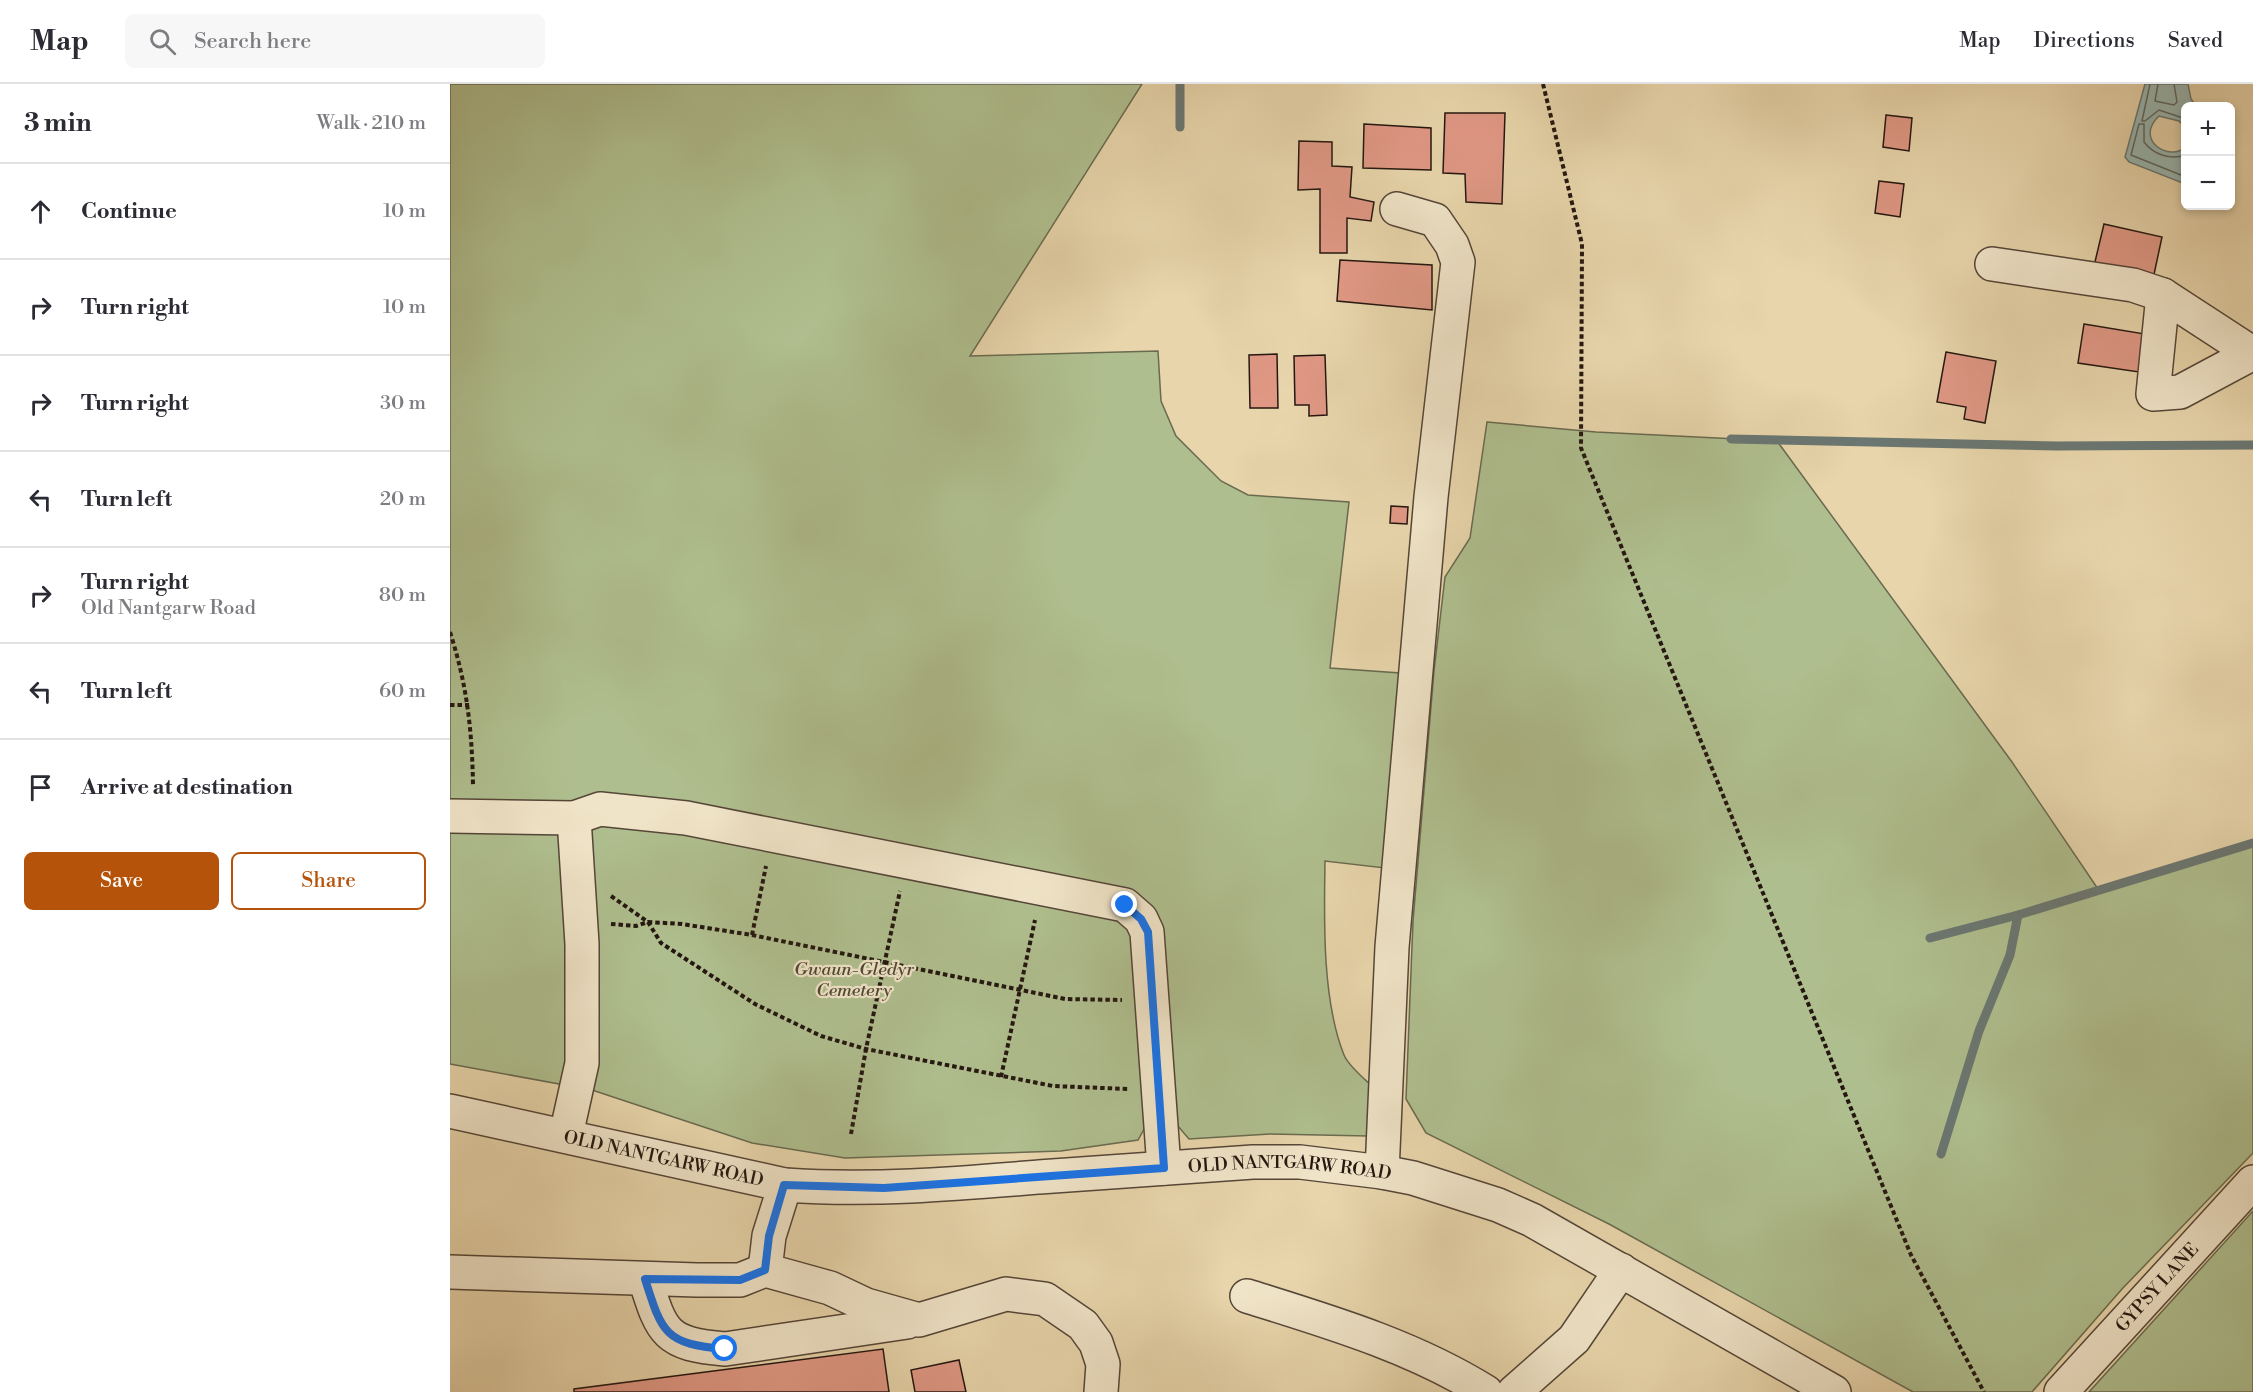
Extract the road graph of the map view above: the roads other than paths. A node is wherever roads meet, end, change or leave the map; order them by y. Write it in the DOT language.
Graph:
graph roads {
  1 [pos="1397,209"];
  2 [pos="1992,264"];
  3 [pos="2163,295"];
  4 [pos="2252,353"];
  5 [pos="450,816"];
  6 [pos="574,818"];
  7 [pos="450,1111"];
  8 [pos="566,1135"];
  9 [pos="1164,1168"];
  10 [pos="1382,1172"];
  11 [pos="2253,1182"];
  12 [pos="784,1185"];
  13 [pos="765,1270"];
  14 [pos="1621,1270"];
  15 [pos="450,1272"];
  16 [pos="645,1279"];
  17 [pos="1247,1296"];
  18 [pos="919,1320"];
  19 [pos="1101,1392"];
  20 [pos="1486,1392"];
  21 [pos="1514,1392"];
  22 [pos="1834,1392"];
  23 [pos="2061,1392"];
  1 -- 10 [label="street"];
  2 -- 3 [label="street"];
  3 -- 4 [label="street"];
  3 -- 4 [label="street"];
  5 -- 6 [label="street"];
  6 -- 8 [label="street"];
  6 -- 9 [label="street"];
  7 -- 8 [label="street, OLD NANTGARW ROAD"];
  8 -- 12 [label="street, OLD NANTGARW ROAD"];
  9 -- 10 [label="street, OLD NANTGARW ROAD"];
  9 -- 12 [label="street, OLD NANTGARW ROAD"];
  10 -- 14 [label="street, OLD NANTGARW ROAD"];
  11 -- 23 [label="street, GYPSY LANE"];
  12 -- 13 [label="street"];
  13 -- 16 [label="street"];
  13 -- 18 [label="street"];
  14 -- 21 [label="street"];
  14 -- 22 [label="street, OLD NANTGARW ROAD"];
  15 -- 16 [label="street"];
  16 -- 18 [label="street"];
  17 -- 20 [label="street"];
  18 -- 19 [label="street"];
}
